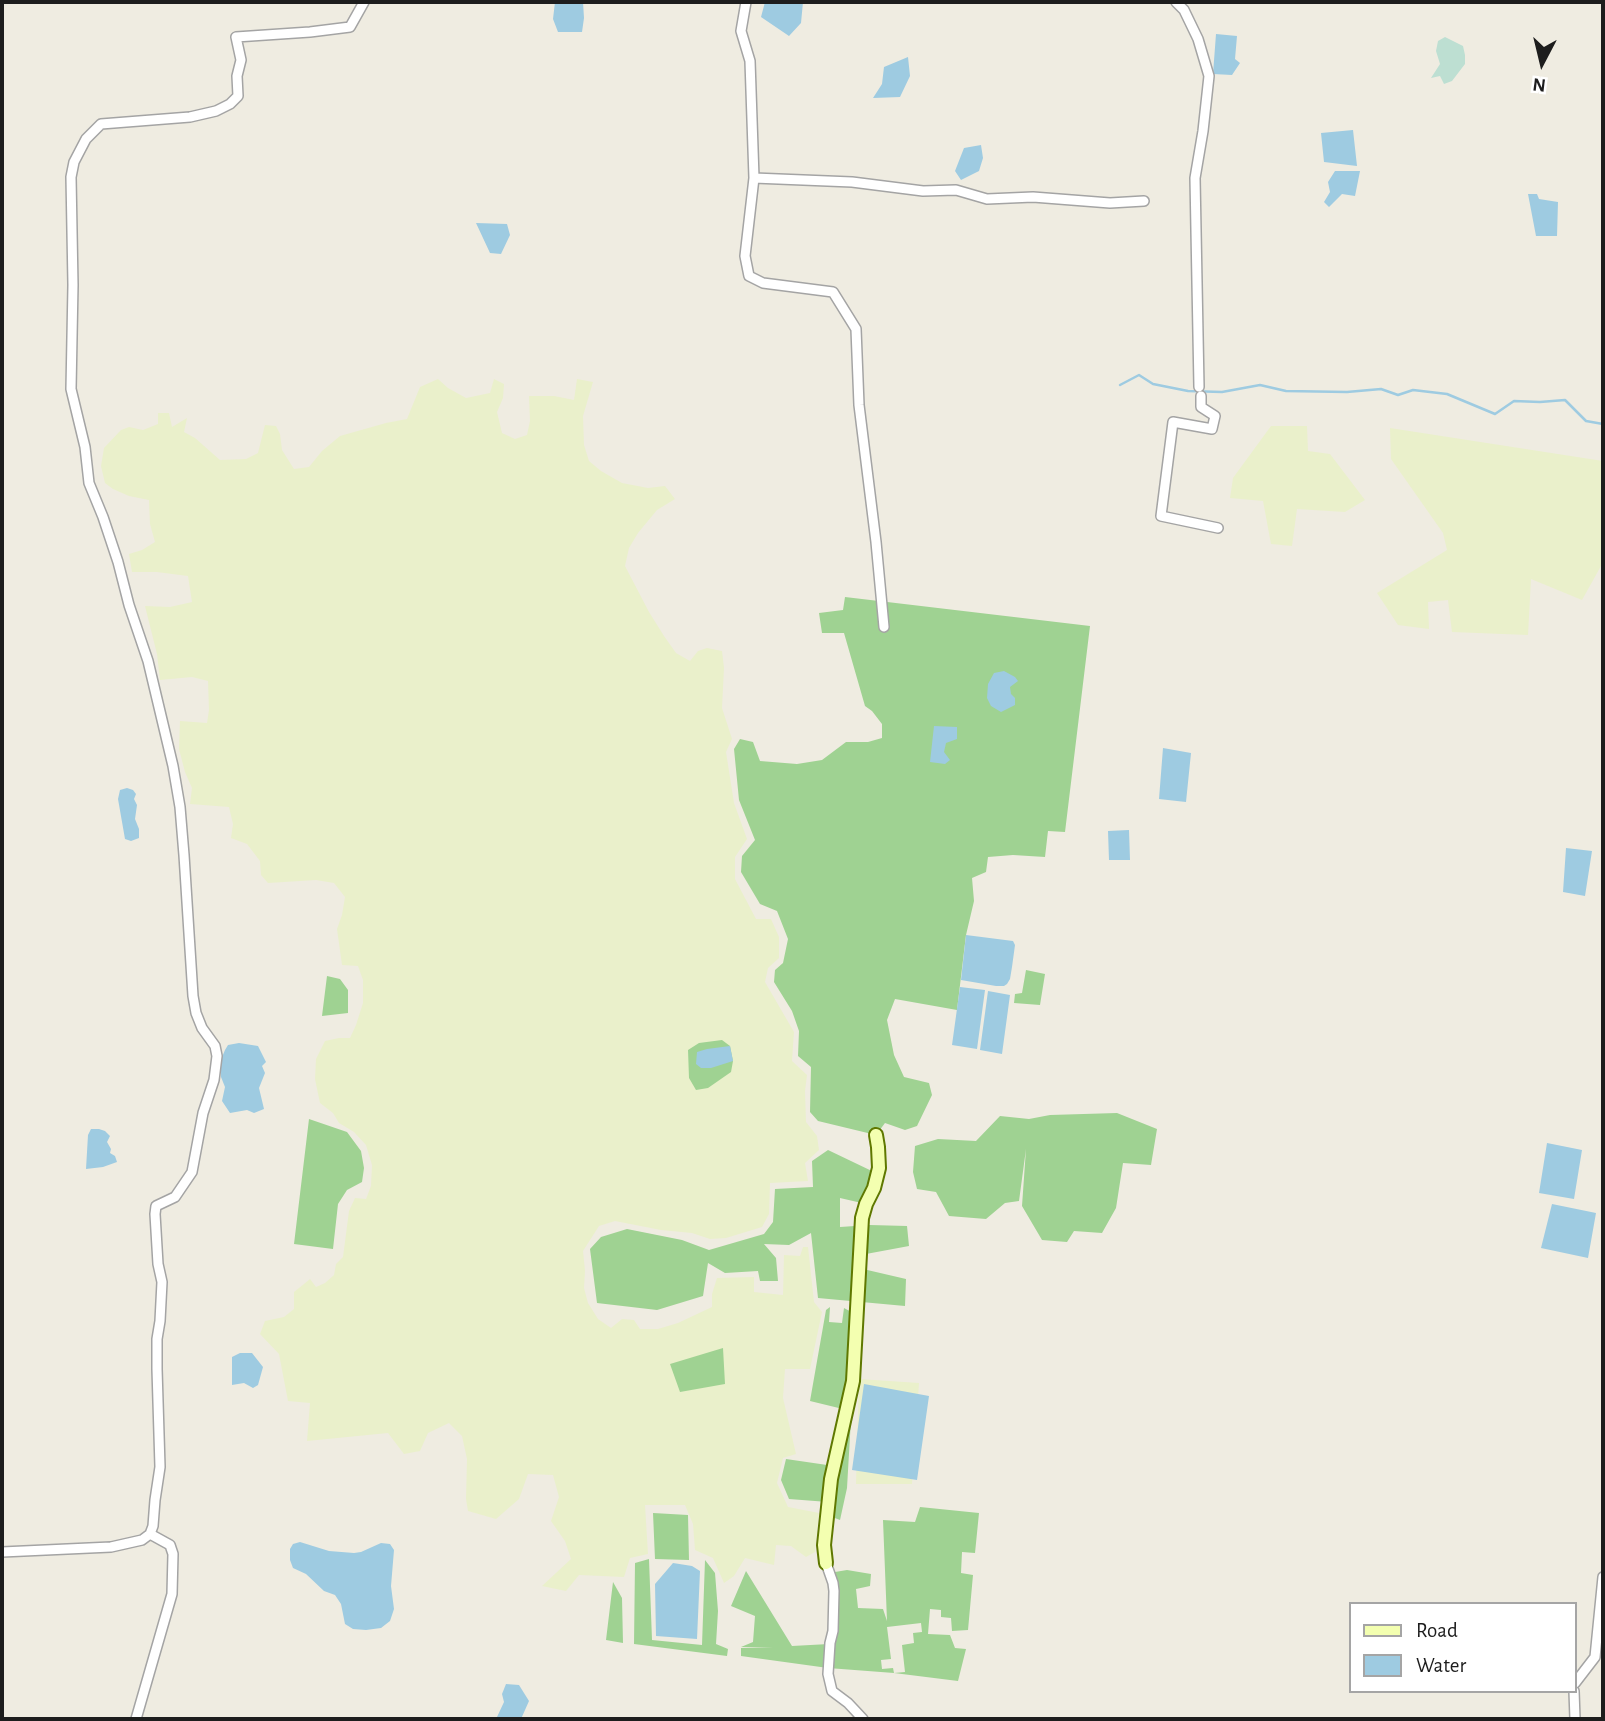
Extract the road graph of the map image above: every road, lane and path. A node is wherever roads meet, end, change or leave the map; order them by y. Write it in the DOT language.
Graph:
graph roads {
  1 [pos="364,2"];
  2 [pos="746,2"];
  3 [pos="1176,2"];
  4 [pos="754,178"];
  5 [pos="1144,201"];
  6 [pos="1218,528"];
  7 [pos="884,627"];
  8 [pos="876,1135"];
  9 [pos="150,1534"];
  10 [pos="2,1552"];
  11 [pos="826,1563"];
  12 [pos="1603,1577"];
  13 [pos="1577,1680"];
  14 [pos="1574,1693"];
  15 [pos="136,1719"];
  16 [pos="863,1719"];
  17 [pos="1576,1719"];
  1 -- 9 [label="street"];
  2 -- 4 [label="street"];
  3 -- 6 [label="street"];
  4 -- 5 [label="street"];
  4 -- 7 [label="street"];
  8 -- 11 [label="street"];
  9 -- 10 [label="street"];
  9 -- 15 [label="street"];
  11 -- 16 [label="street"];
  12 -- 13 [label="street"];
  14 -- 17 [label="street"];
}
